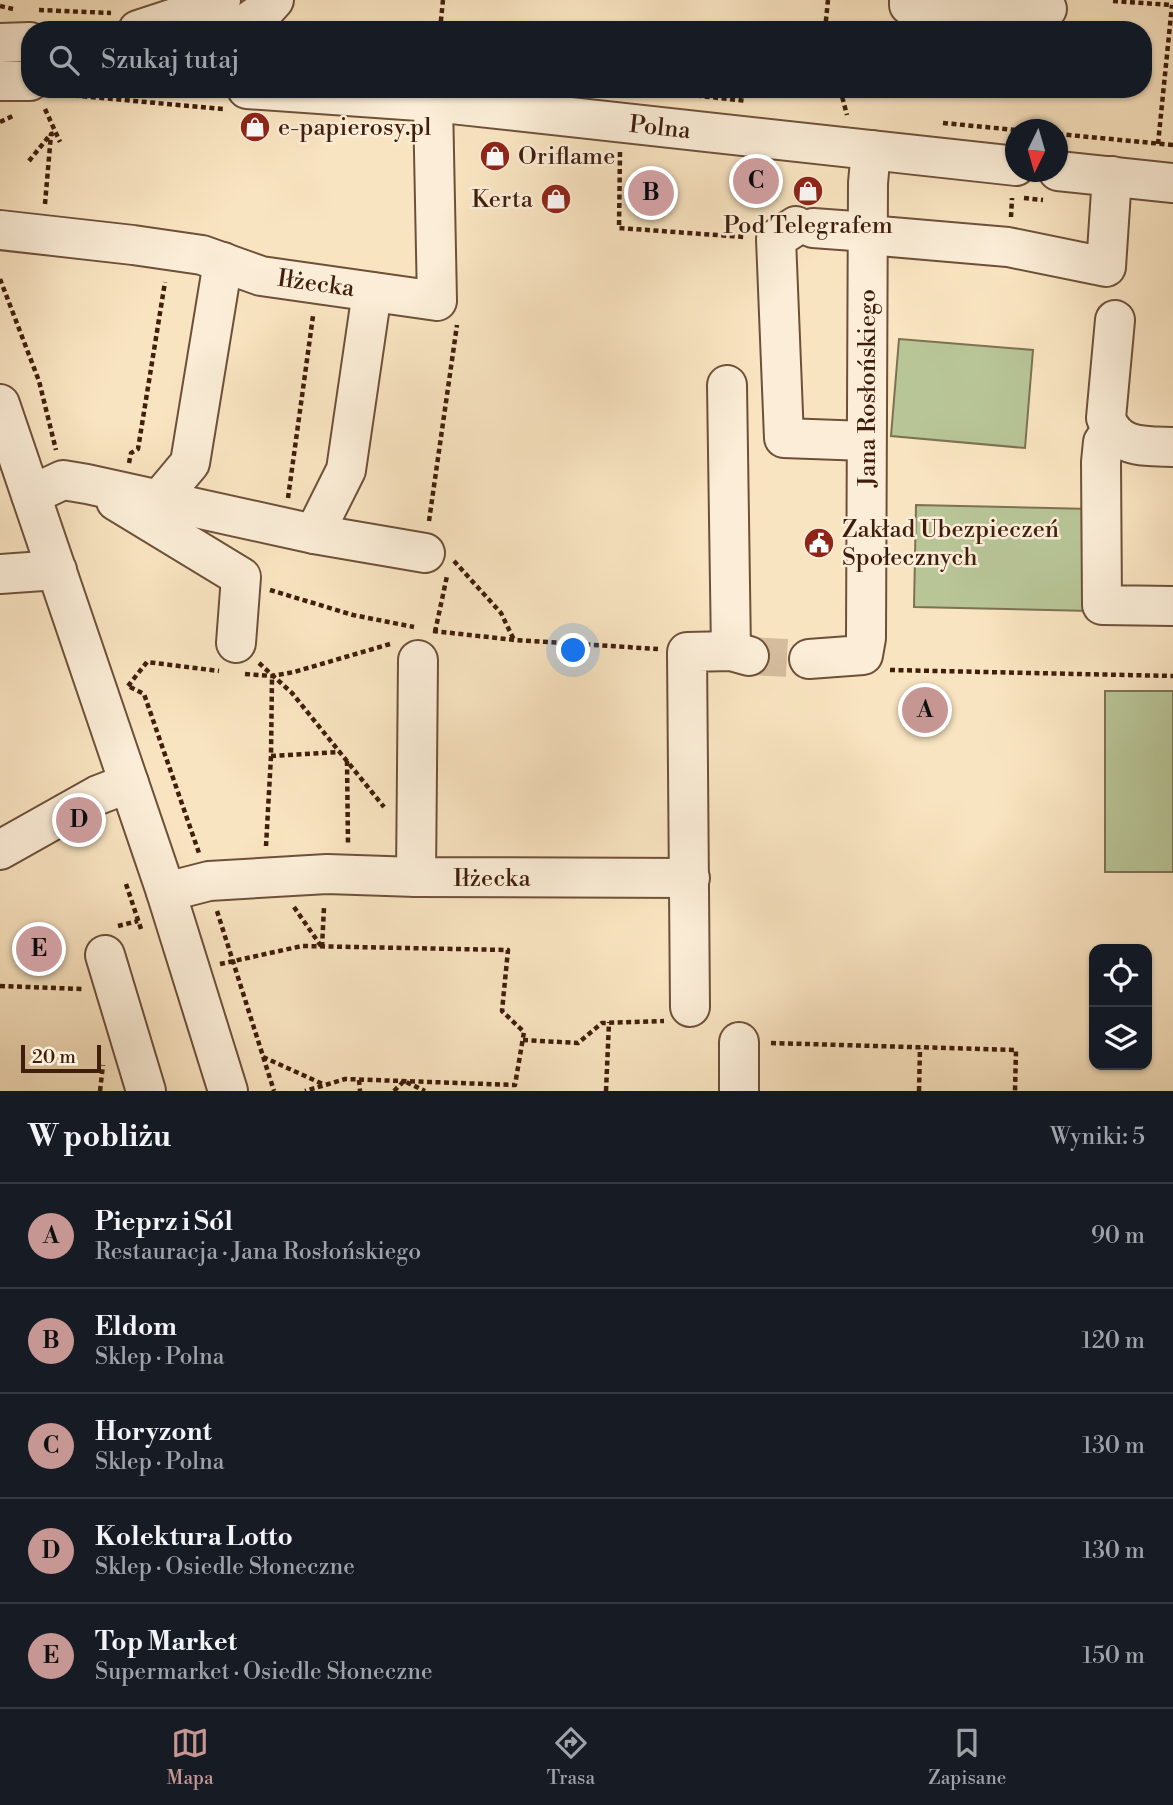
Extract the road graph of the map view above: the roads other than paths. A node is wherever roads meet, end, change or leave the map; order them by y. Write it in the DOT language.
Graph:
graph roads {
  1 [pos="274,0"];
  2 [pos="909,0"];
  3 [pos="1047,9"];
  4 [pos="211,13"];
  5 [pos="128,21"];
  6 [pos="250,21"];
  7 [pos="21,42"];
  8 [pos="0,43"];
  9 [pos="385,98"];
  10 [pos="433,102"];
  11 [pos="871,150"];
  12 [pos="1005,165"];
  13 [pos="1068,172"];
  14 [pos="1112,176"];
  15 [pos="1173,183"];
  16 [pos="0,230"];
  17 [pos="867,233"];
  18 [pos="223,262"];
  19 [pos="1106,267"];
  20 [pos="372,292"];
  21 [pos="727,385"];
  22 [pos="0,404"];
  23 [pos="1112,431"];
  24 [pos="866,441"];
  25 [pos="1173,447"];
  26 [pos="60,486"];
  27 [pos="142,496"];
  28 [pos="299,531"];
  29 [pos="425,553"];
  30 [pos="57,570"];
  31 [pos="0,574"];
  32 [pos="1173,606"];
  33 [pos="418,642"];
  34 [pos="236,643"];
  35 [pos="809,659"];
  36 [pos="129,783"];
  37 [pos="0,850"];
  38 [pos="416,877"];
  39 [pos="690,878"];
  40 [pos="166,892"];
  41 [pos="105,955"];
  42 [pos="690,1007"];
  43 [pos="739,1042"];
  44 [pos="146,1091"];
  45 [pos="228,1091"];
  46 [pos="738,1091"];
  1 -- 6 [label="street"];
  2 -- 3 [label="street"];
  4 -- 5 [label="street"];
  7 -- 8 [label="street"];
  9 -- 10 [label="street, Polna"];
  10 -- 11 [label="street, Polna"];
  10 -- 20 [label="street, Iłżecka"];
  11 -- 12 [label="street, Polna"];
  11 -- 17 [label="street, Jana Rosłońskiego"];
  13 -- 14 [label="street"];
  14 -- 15 [label="street"];
  14 -- 19 [label="street"];
  16 -- 18 [label="street, Iłżecka"];
  17 -- 19 [label="street"];
  17 -- 24 [label="street, Jana Rosłońskiego"];
  17 -- 24 [label="street"];
  18 -- 20 [label="street, Iłżecka"];
  18 -- 27 [label="street"];
  19 -- 23 [label="street"];
  20 -- 28 [label="street"];
  21 -- 39 [label="street"];
  22 -- 26 [label="street"];
  23 -- 25 [label="street"];
  23 -- 32 [label="street"];
  24 -- 35 [label="street, Jana Rosłońskiego"];
  26 -- 27 [label="street"];
  26 -- 30 [label="street"];
  26 -- 34 [label="street"];
  27 -- 28 [label="street"];
  28 -- 29 [label="street"];
  30 -- 31 [label="street"];
  30 -- 36 [label="street"];
  33 -- 38 [label="street"];
  36 -- 37 [label="street"];
  36 -- 40 [label="street"];
  38 -- 39 [label="street, Iłżecka"];
  38 -- 40 [label="street, Iłżecka"];
  39 -- 42 [label="street"];
  40 -- 45 [label="street"];
  41 -- 44 [label="street"];
  43 -- 46 [label="street"];
}
